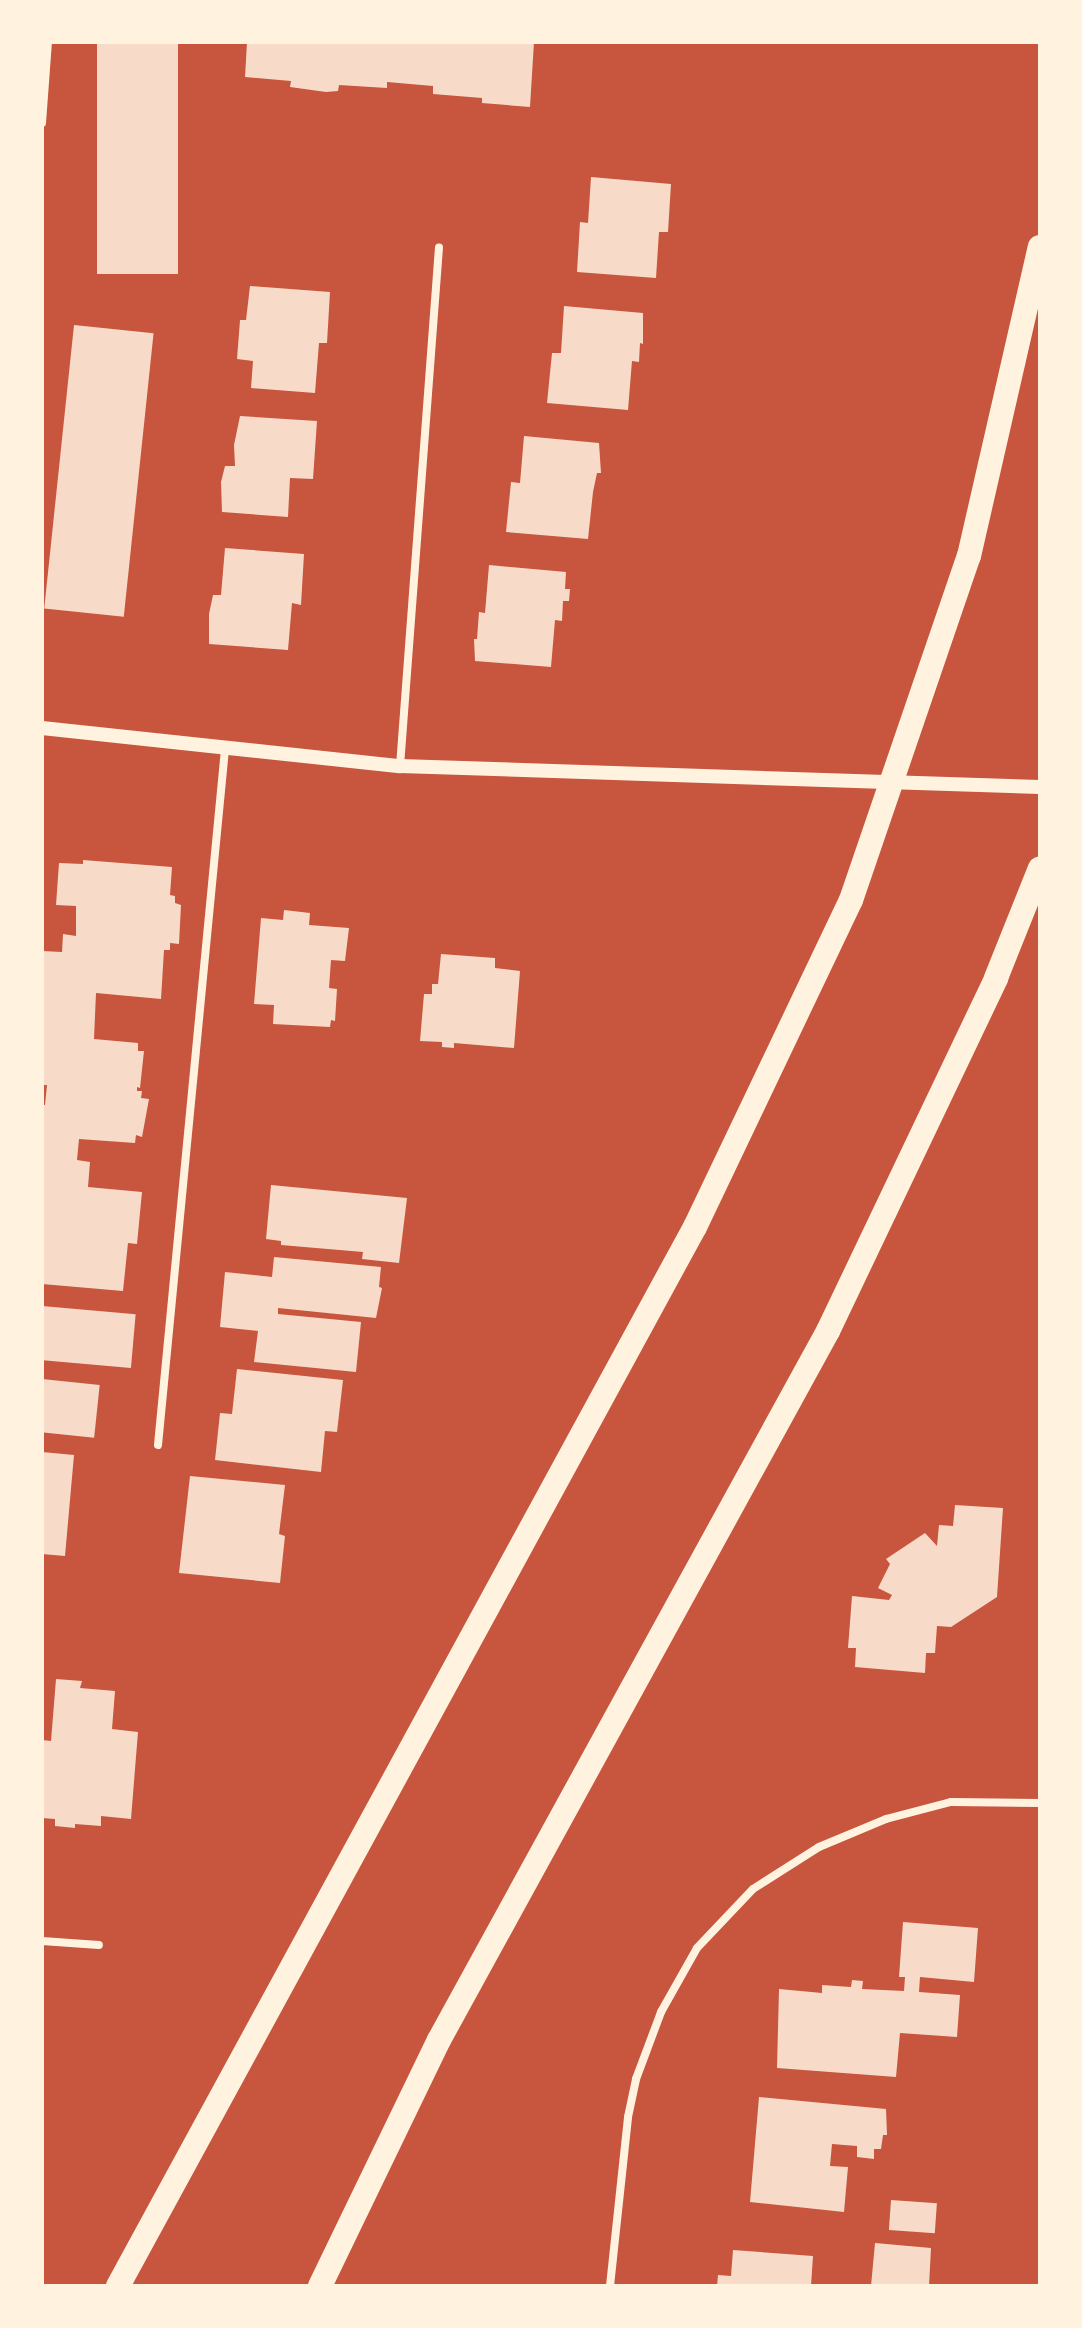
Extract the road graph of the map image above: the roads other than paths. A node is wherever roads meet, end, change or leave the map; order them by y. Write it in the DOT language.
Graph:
graph roads {
  1 [pos="48,42"];
  2 [pos="42,123"];
  3 [pos="439,247"];
  4 [pos="1040,247"];
  5 [pos="42,728"];
  6 [pos="225,749"];
  7 [pos="400,766"];
  8 [pos="1040,787"];
  9 [pos="1040,868"];
  10 [pos="158,1445"];
  11 [pos="1040,1803"];
  12 [pos="42,1941"];
  13 [pos="99,1945"];
  14 [pos="118,2286"];
  15 [pos="320,2286"];
  16 [pos="610,2286"];
  1 -- 2 [label="street"];
  3 -- 7 [label="street"];
  4 -- 14 [label="highway"];
  5 -- 6 [label="street"];
  6 -- 7 [label="street"];
  6 -- 10 [label="street"];
  7 -- 8 [label="street"];
  9 -- 15 [label="highway"];
  11 -- 16 [label="street"];
  12 -- 13 [label="street"];
}
